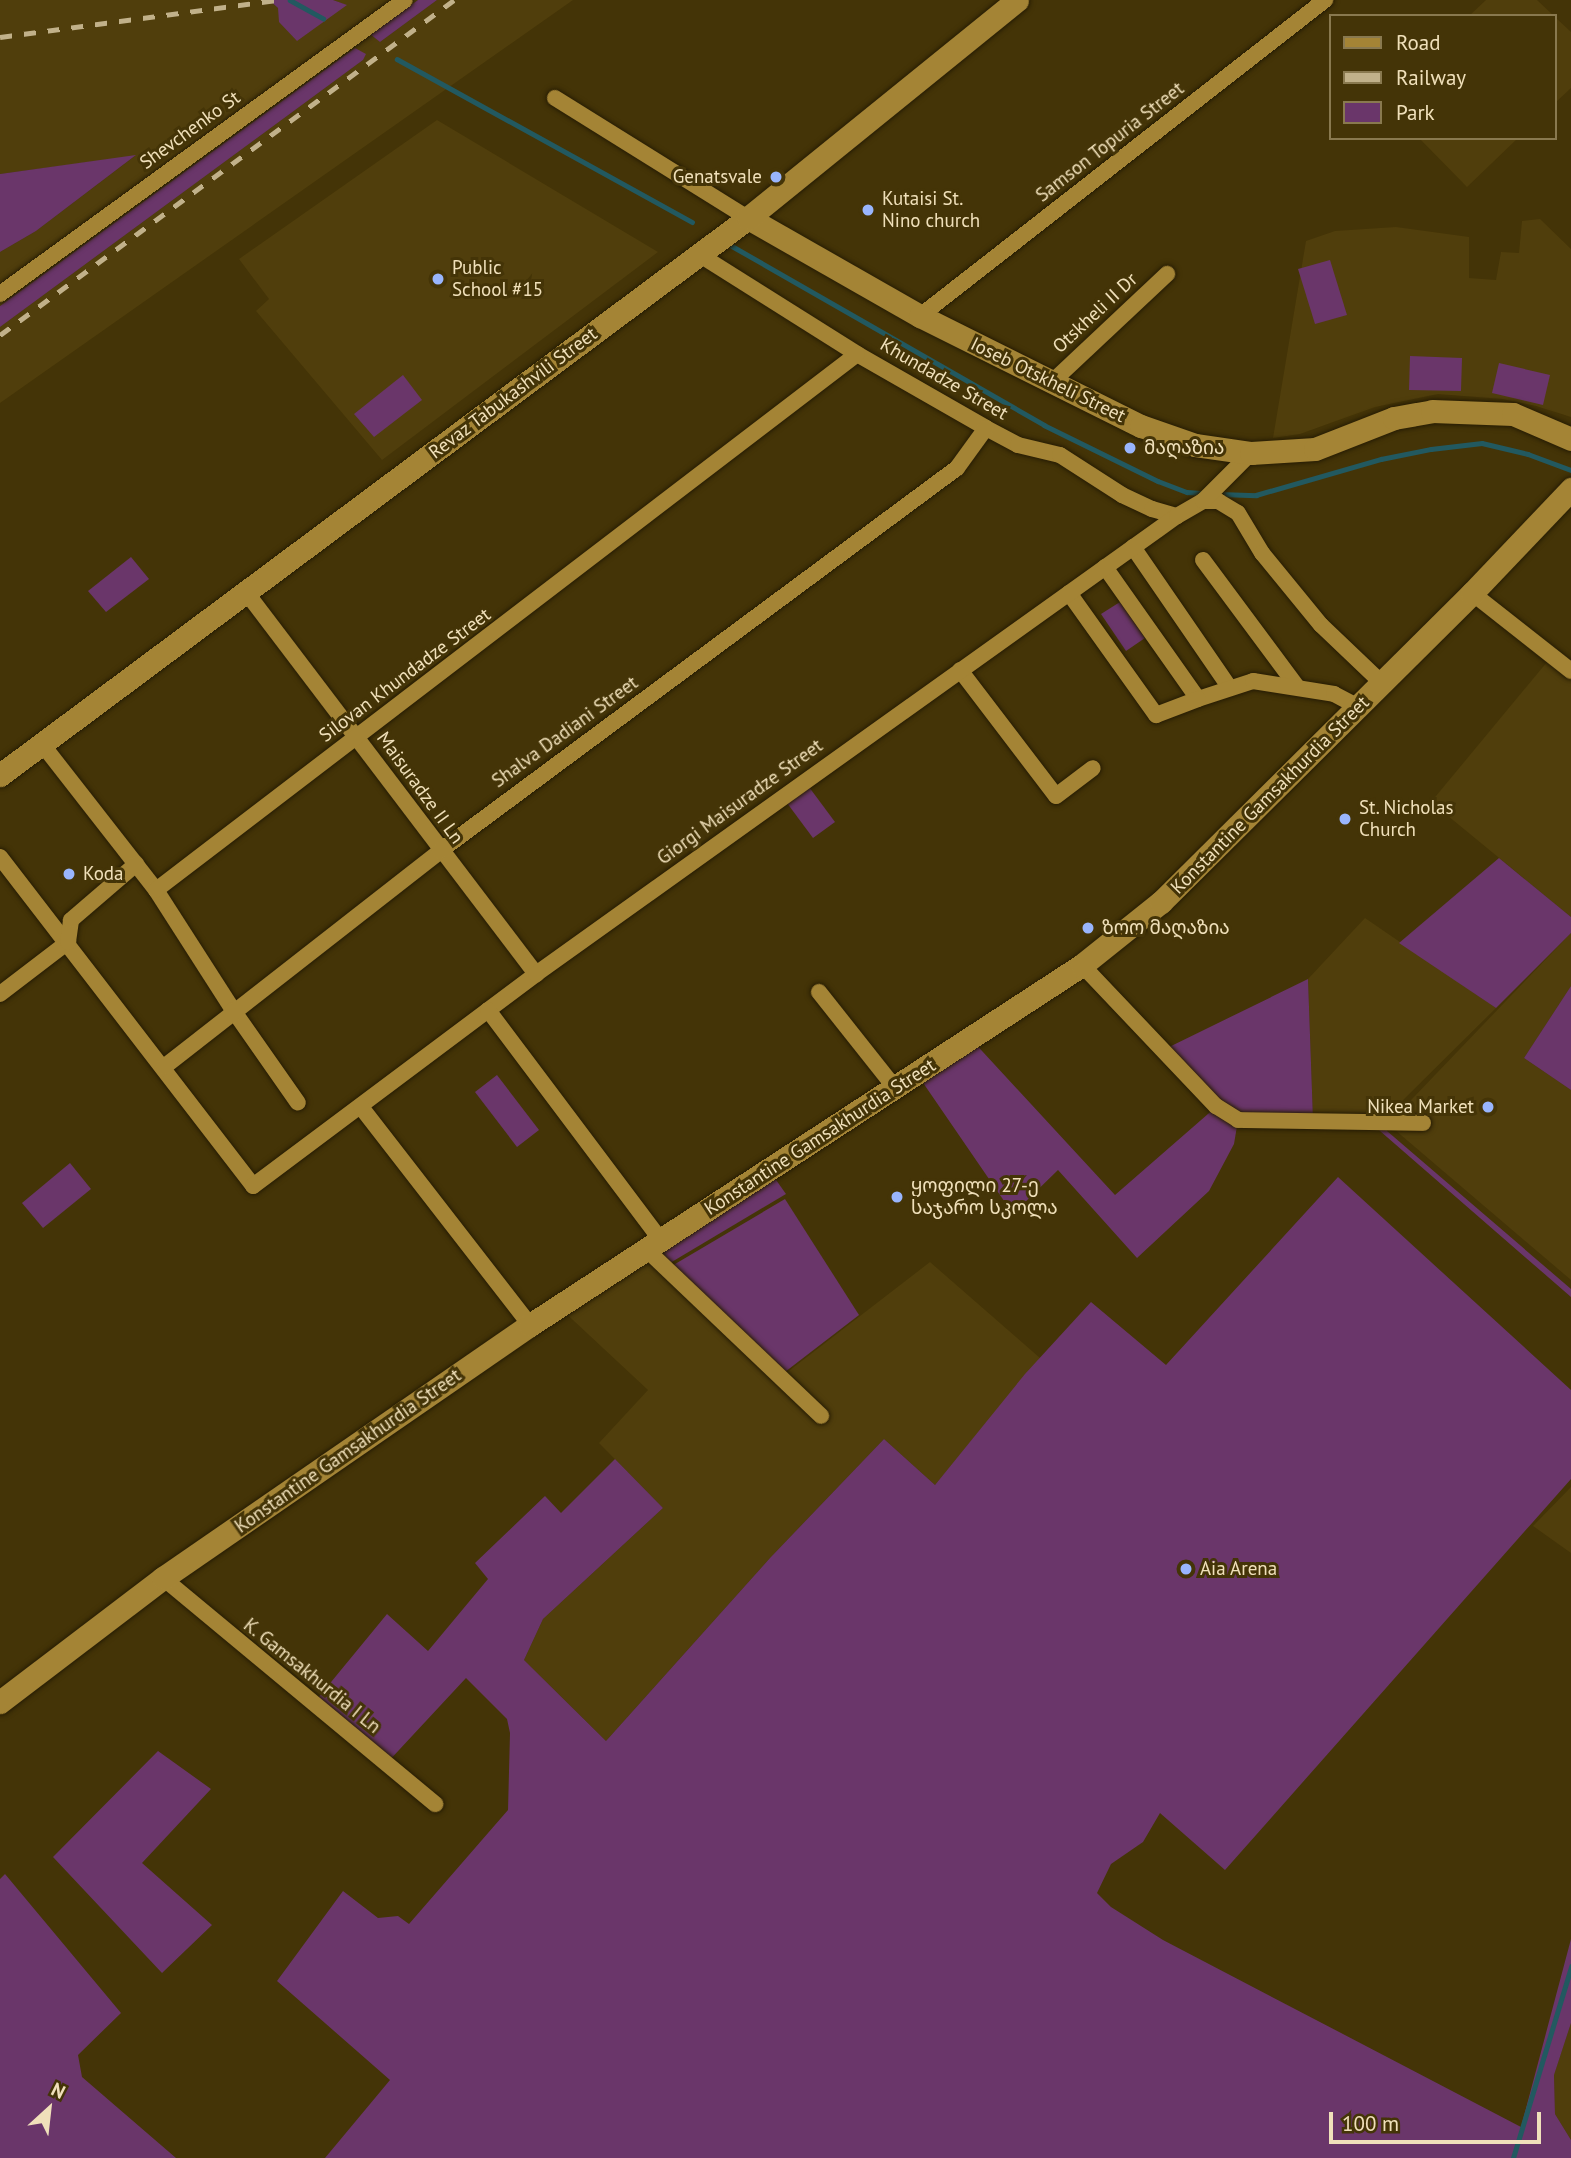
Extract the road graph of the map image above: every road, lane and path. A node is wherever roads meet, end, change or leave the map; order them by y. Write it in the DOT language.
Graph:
graph roads {
  1 [pos="404,0"];
  2 [pos="1017,0"];
  3 [pos="1325,0"];
  4 [pos="555,98"];
  5 [pos="748,218"];
  6 [pos="700,255"];
  7 [pos="1167,274"];
  8 [pos="0,294"];
  9 [pos="920,316"];
  10 [pos="857,354"];
  11 [pos="1052,382"];
  12 [pos="986,428"];
  13 [pos="1571,439"];
  14 [pos="1251,453"];
  15 [pos="1571,490"];
  16 [pos="1203,501"];
  17 [pos="1177,516"];
  18 [pos="1133,547"];
  19 [pos="1203,559"];
  20 [pos="1105,567"];
  21 [pos="246,592"];
  22 [pos="1069,593"];
  23 [pos="1472,593"];
  24 [pos="960,670"];
  25 [pos="1571,671"];
  26 [pos="1382,683"];
  27 [pos="1296,685"];
  28 [pos="1230,688"];
  29 [pos="1198,699"];
  30 [pos="1358,707"];
  31 [pos="358,738"];
  32 [pos="42,744"];
  33 [pos="1093,768"];
  34 [pos="0,775"];
  35 [pos="440,850"];
  36 [pos="0,858"];
  37 [pos="136,864"];
  38 [pos="156,890"];
  39 [pos="68,942"];
  40 [pos="1082,965"];
  41 [pos="536,974"];
  42 [pos="819,992"];
  43 [pos="0,994"];
  44 [pos="233,1010"];
  45 [pos="488,1010"];
  46 [pos="164,1067"];
  47 [pos="894,1088"];
  48 [pos="298,1103"];
  49 [pos="361,1107"];
  50 [pos="1423,1123"];
  51 [pos="655,1245"];
  52 [pos="530,1325"];
  53 [pos="821,1416"];
  54 [pos="163,1578"];
  55 [pos="0,1702"];
  56 [pos="435,1804"];
  1 -- 8 [label="street, Shevchenko St"];
  2 -- 5 [label="street, Revaz Tabukashvili Street"];
  3 -- 9 [label="street, Samson Topuria Street"];
  4 -- 5 [label="street"];
  5 -- 6 [label="street, Revaz Tabukashvili Street"];
  5 -- 9 [label="street, Ioseb Otskheli Street"];
  6 -- 10 [label="street, Khundadze Street"];
  6 -- 21 [label="street, Revaz Tabukashvili Street"];
  7 -- 11 [label="street, Otskheli II Dr"];
  9 -- 11 [label="street, Ioseb Otskheli Street"];
  10 -- 12 [label="street, Khundadze Street"];
  10 -- 31 [label="street, Silovan Khundadze Street"];
  11 -- 14 [label="street, Ioseb Otskheli Street"];
  12 -- 17 [label="street, Khundadze Street"];
  12 -- 35 [label="street, Shalva Dadiani Street"];
  13 -- 14 [label="street, Ioseb Otskheli Street"];
  14 -- 16 [label="street, Giorgi Maisuradze Street"];
  15 -- 23 [label="street, Konstantine Gamsakhurdia Street"];
  16 -- 17 [label="street, Giorgi Maisuradze Street"];
  16 -- 26 [label="street"];
  17 -- 18 [label="street, Giorgi Maisuradze Street"];
  18 -- 20 [label="street, Giorgi Maisuradze Street"];
  18 -- 28 [label="street"];
  19 -- 27 [label="street"];
  20 -- 22 [label="street, Giorgi Maisuradze Street"];
  20 -- 29 [label="street"];
  21 -- 31 [label="street, Maisuradze II Ln"];
  21 -- 32 [label="street, Revaz Tabukashvili Street"];
  22 -- 24 [label="street, Giorgi Maisuradze Street"];
  22 -- 29 [label="street"];
  23 -- 25 [label="street"];
  23 -- 26 [label="street, Konstantine Gamsakhurdia Street"];
  24 -- 33 [label="street"];
  24 -- 41 [label="street, Giorgi Maisuradze Street"];
  26 -- 30 [label="street, Konstantine Gamsakhurdia Street"];
  27 -- 28 [label="street"];
  27 -- 30 [label="street"];
  28 -- 29 [label="street"];
  30 -- 40 [label="street, Konstantine Gamsakhurdia Street"];
  31 -- 35 [label="street, Maisuradze II Ln"];
  31 -- 38 [label="street, Silovan Khundadze Street"];
  32 -- 34 [label="street, Revaz Tabukashvili Street"];
  32 -- 37 [label="street"];
  35 -- 41 [label="street, Maisuradze II Ln"];
  35 -- 44 [label="street, Shalva Dadiani Street"];
  36 -- 39 [label="street"];
  37 -- 38 [label="street"];
  37 -- 39 [label="street"];
  38 -- 44 [label="street"];
  39 -- 43 [label="street"];
  39 -- 46 [label="street"];
  40 -- 47 [label="street, Konstantine Gamsakhurdia Street"];
  40 -- 50 [label="street"];
  41 -- 45 [label="street, Giorgi Maisuradze Street"];
  42 -- 47 [label="street"];
  44 -- 46 [label="street, Shalva Dadiani Street"];
  44 -- 48 [label="street"];
  45 -- 49 [label="street, Giorgi Maisuradze Street"];
  45 -- 51 [label="street"];
  46 -- 49 [label="street, Giorgi Maisuradze Street"];
  47 -- 51 [label="street, Konstantine Gamsakhurdia Street"];
  49 -- 52 [label="street"];
  51 -- 52 [label="street, Konstantine Gamsakhurdia Street"];
  51 -- 53 [label="street"];
  52 -- 54 [label="street, Konstantine Gamsakhurdia Street"];
  54 -- 55 [label="street, Konstantine Gamsakhurdia Street"];
  54 -- 56 [label="street, K. Gamsakhurdia I Ln"];
}
